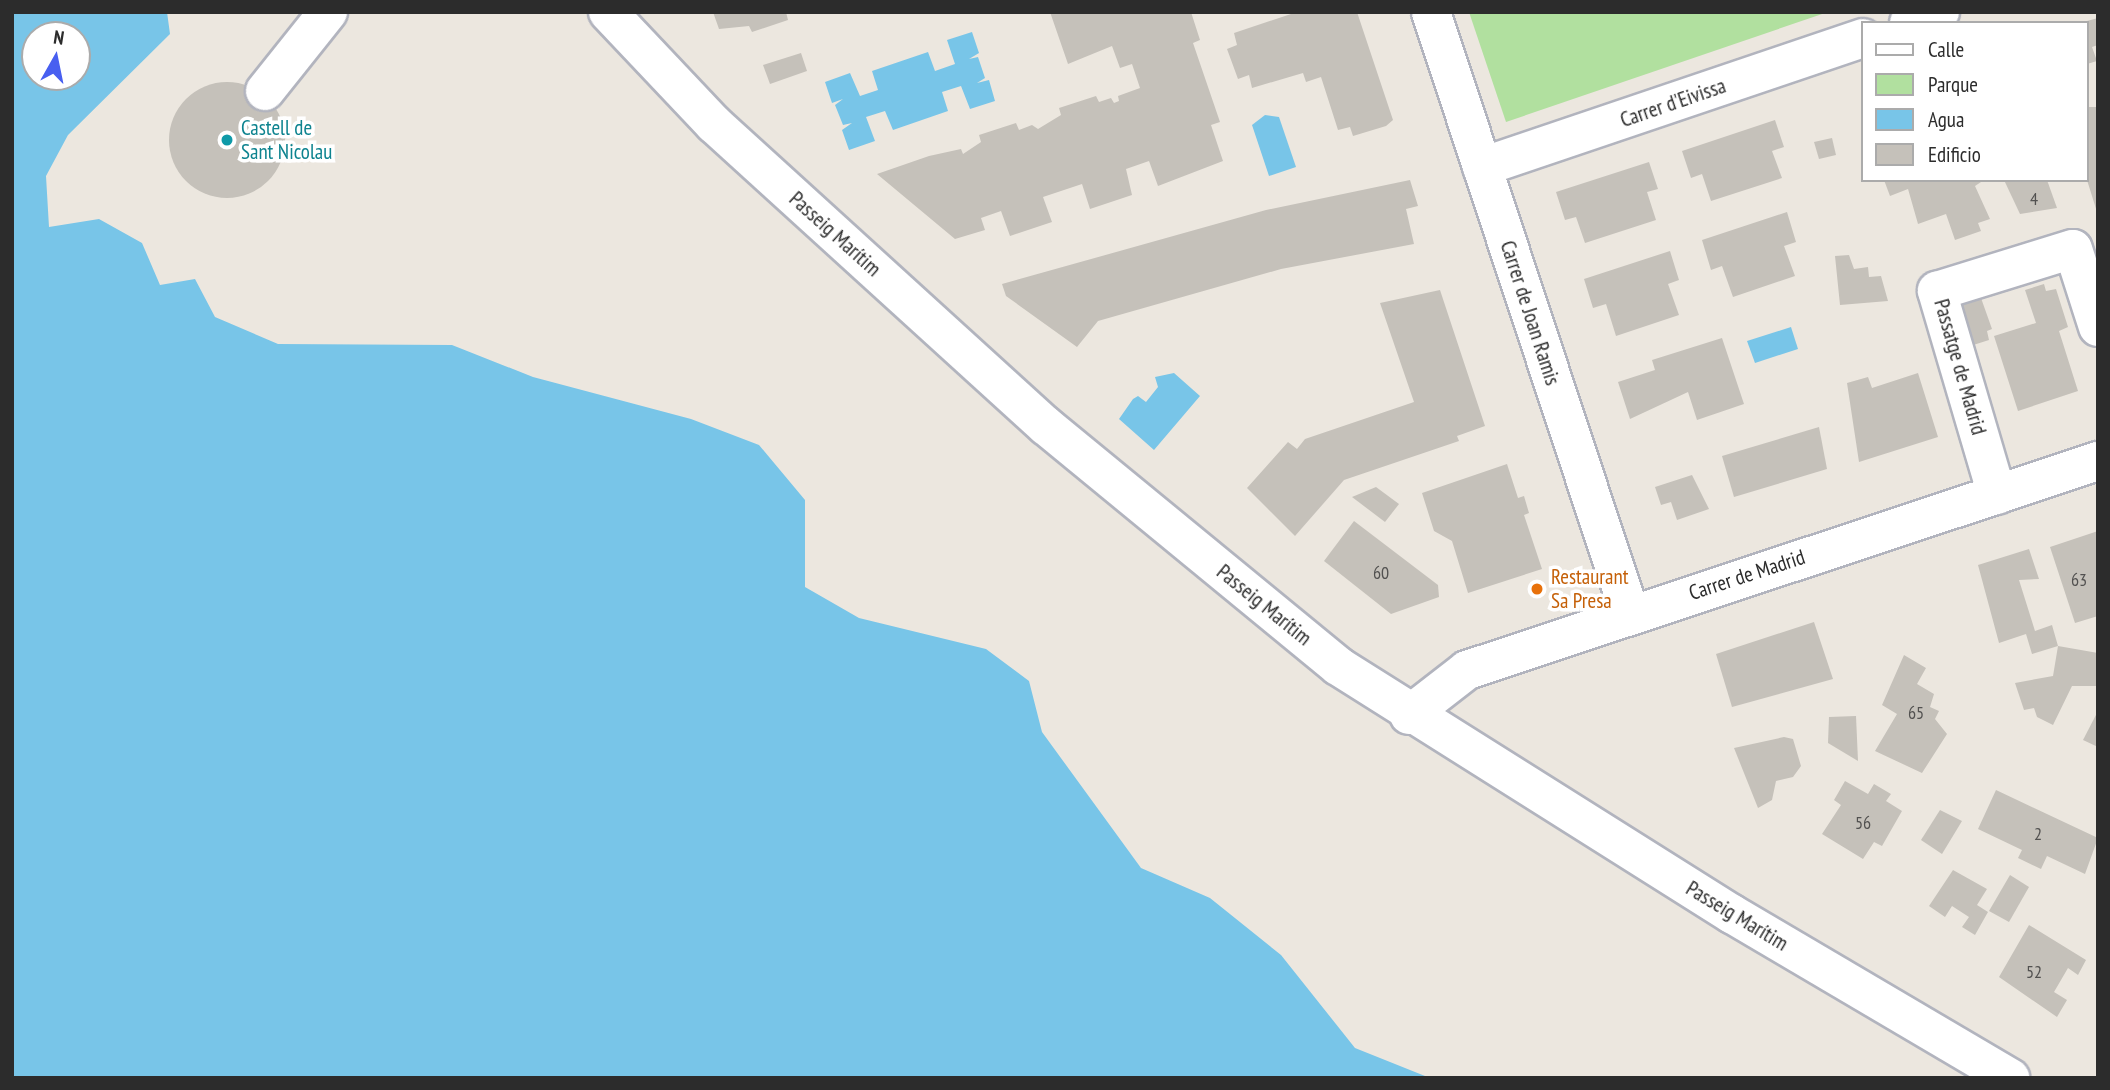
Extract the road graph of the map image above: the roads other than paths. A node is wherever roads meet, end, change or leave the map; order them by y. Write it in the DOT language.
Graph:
graph roads {
  1 [pos="328,12"];
  2 [pos="608,12"];
  3 [pos="1431,12"];
  4 [pos="1940,12"];
  5 [pos="1915,21"];
  6 [pos="1862,38"];
  7 [pos="265,91"];
  8 [pos="1482,167"];
  9 [pos="2098,327"];
  10 [pos="2098,461"];
  11 [pos="1997,495"];
  12 [pos="1630,614"];
  13 [pos="1409,715"];
  14 [pos="2010,1078"];
  1 -- 7 [label="street"];
  2 -- 13 [label="street, Passeig Marítim"];
  3 -- 8 [label="street, Carrer de Joan Ramis"];
  4 -- 5 [label="street"];
  6 -- 8 [label="street, Carrer d'Eivissa"];
  8 -- 12 [label="street, Carrer de Joan Ramis"];
  9 -- 11 [label="street, Passatge de Madrid"];
  10 -- 11 [label="street, Carrer de Madrid"];
  11 -- 12 [label="street, Carrer de Madrid"];
  12 -- 13 [label="street, Carrer de Madrid"];
  13 -- 14 [label="street, Passeig Marítim"];
}
